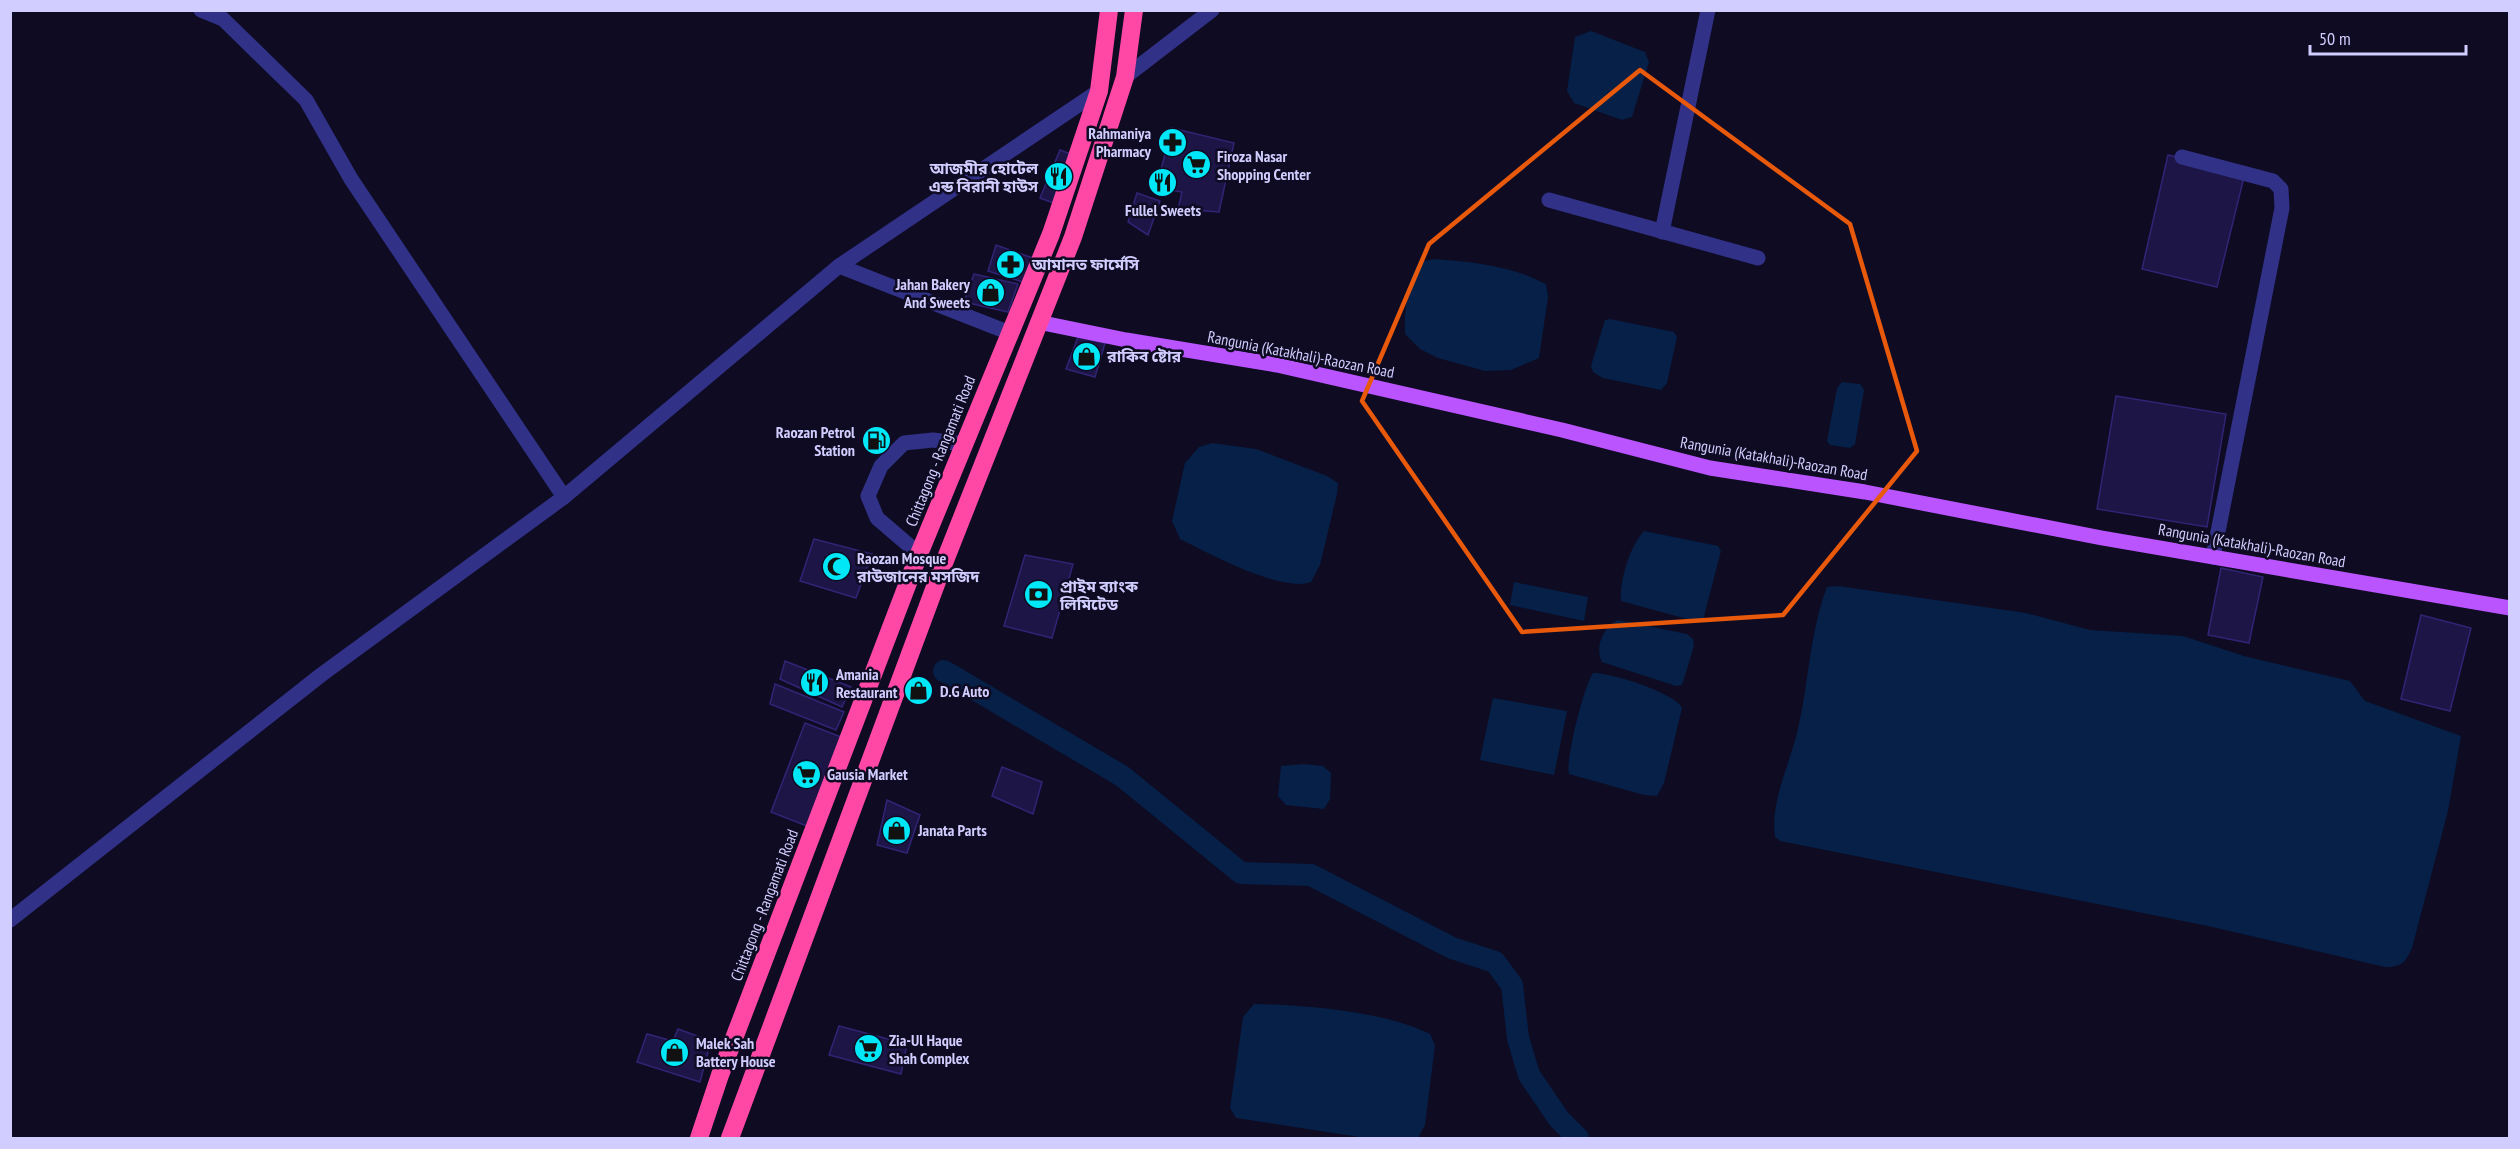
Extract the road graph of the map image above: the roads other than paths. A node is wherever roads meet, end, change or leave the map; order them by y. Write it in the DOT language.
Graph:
graph roads {
  1 [pos="201,10"];
  2 [pos="1108,10"];
  3 [pos="1134,10"];
  4 [pos="1212,10"];
  5 [pos="1708,10"];
  6 [pos="1125,77"];
  7 [pos="1099,91"];
  8 [pos="2182,157"];
  9 [pos="1549,200"];
  10 [pos="1662,232"];
  11 [pos="1758,258"];
  12 [pos="839,266"];
  13 [pos="1038,322"];
  14 [pos="1010,333"];
  15 [pos="963,444"];
  16 [pos="564,497"];
  17 [pos="919,554"];
  18 [pos="2213,557"];
  19 [pos="2510,608"];
  20 [pos="10,920"];
  21 [pos="699,1138"];
  22 [pos="730,1138"];
  1 -- 16 [label="street"];
  2 -- 7 [label="highway, Chittagong - Rangamati Road"];
  3 -- 6 [label="highway"];
  4 -- 6 [label="street"];
  5 -- 10 [label="street"];
  6 -- 13 [label="highway"];
  7 -- 12 [label="street"];
  7 -- 14 [label="highway, Chittagong - Rangamati Road"];
  8 -- 18 [label="street"];
  9 -- 10 [label="street"];
  10 -- 11 [label="street"];
  12 -- 14 [label="street"];
  12 -- 16 [label="street"];
  13 -- 18 [label="main road, Rangunia (Katakhali)-Raozan Road"];
  13 -- 22 [label="highway"];
  14 -- 15 [label="highway, Chittagong - Rangamati Road"];
  15 -- 17 [label="highway, Chittagong - Rangamati Road"];
  15 -- 17 [label="street"];
  16 -- 20 [label="street"];
  17 -- 21 [label="highway, Chittagong - Rangamati Road"];
  18 -- 19 [label="main road, Rangunia (Katakhali)-Raozan Road"];
}
